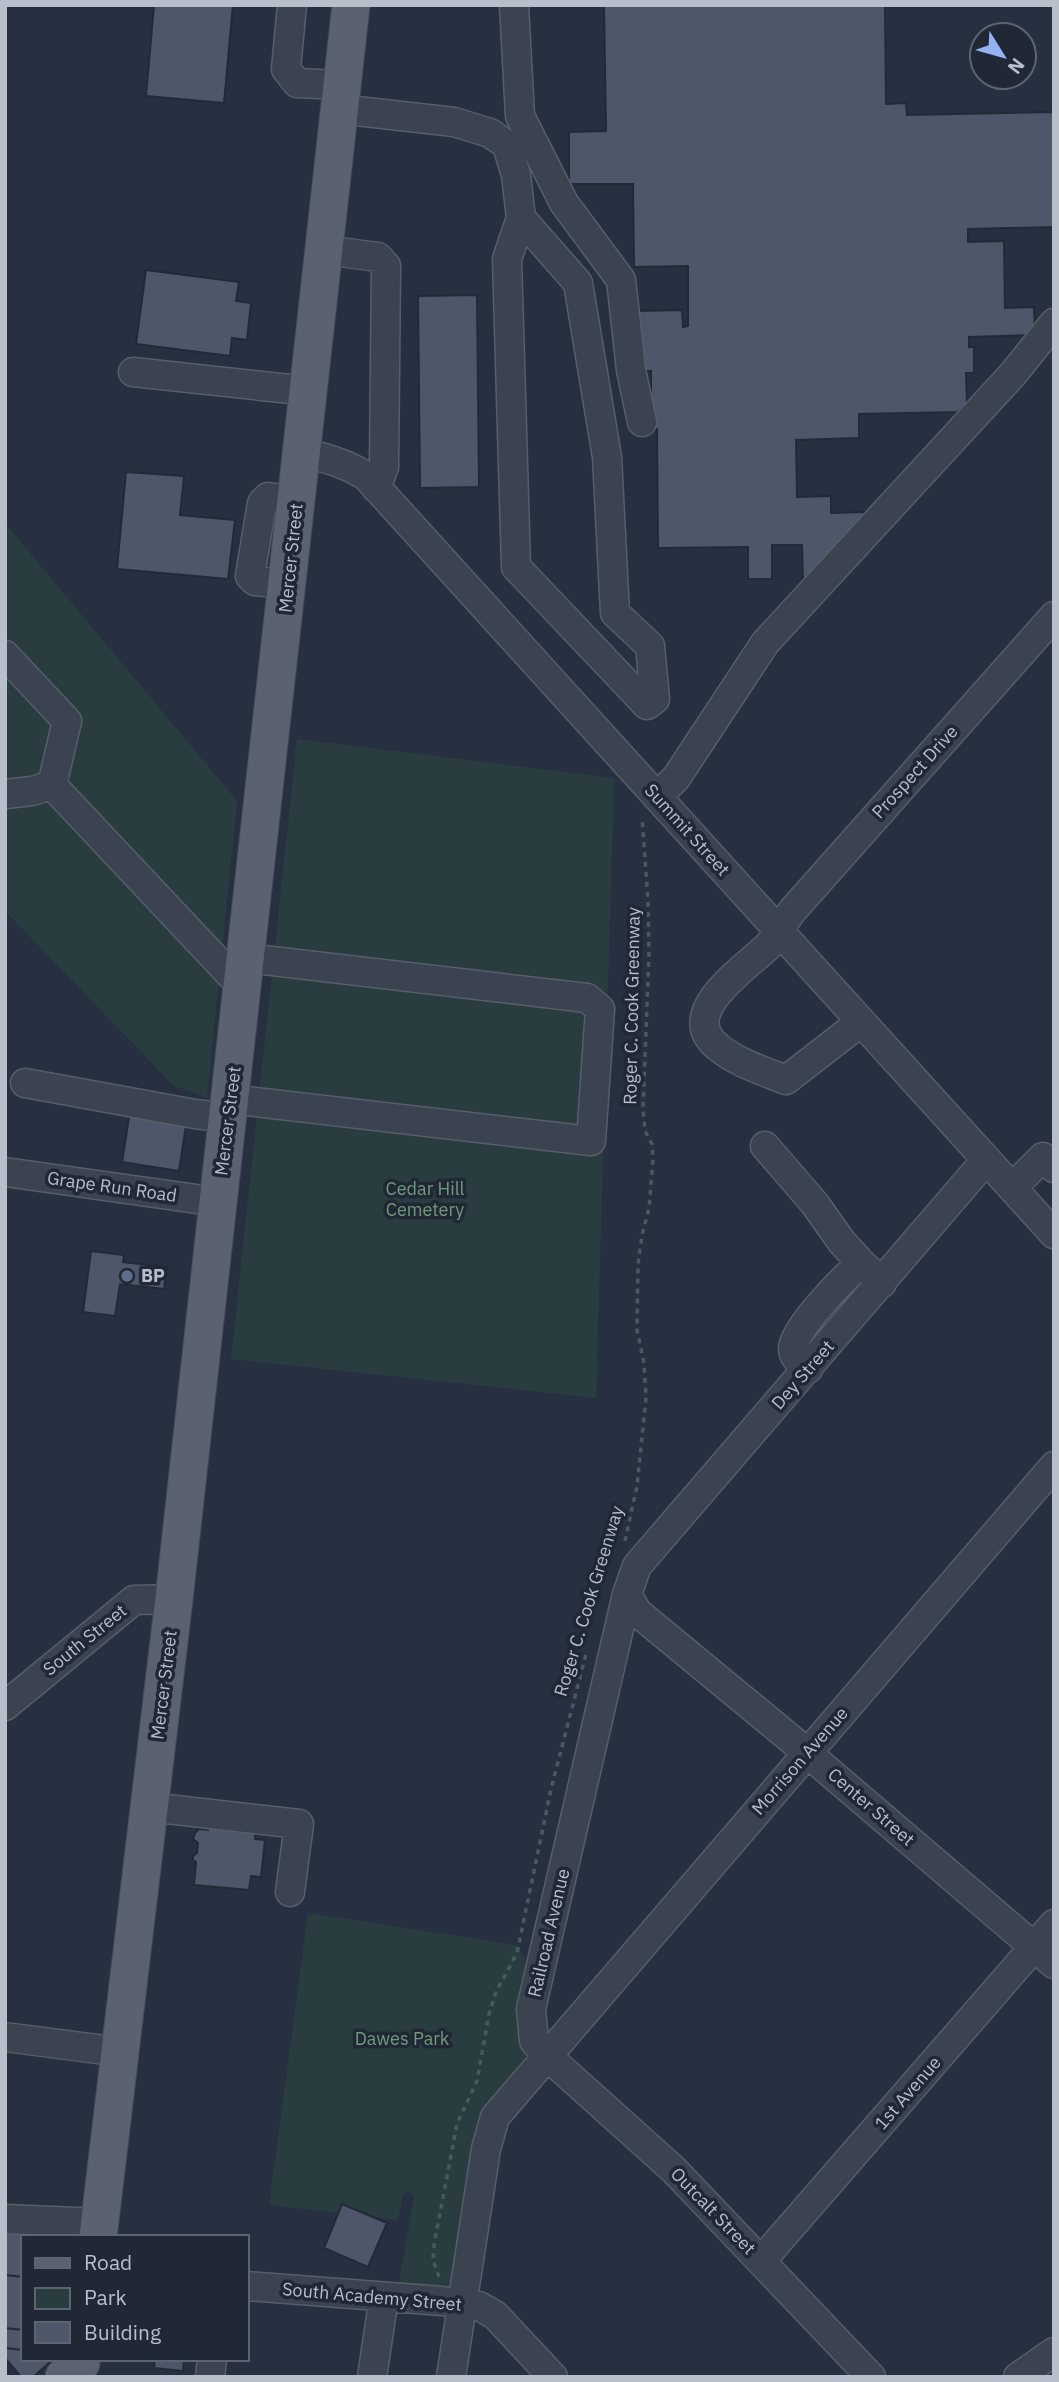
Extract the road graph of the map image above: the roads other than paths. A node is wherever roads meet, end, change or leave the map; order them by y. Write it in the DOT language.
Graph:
graph roads {
  1 [pos="292,5"];
  2 [pos="351,5"];
  3 [pos="514,5"];
  4 [pos="341,97"];
  5 [pos="521,218"];
  6 [pos="324,250"];
  7 [pos="1054,323"];
  8 [pos="133,372"];
  9 [pos="309,391"];
  10 [pos="642,422"];
  11 [pos="302,453"];
  12 [pos="376,488"];
  13 [pos="1054,616"];
  14 [pos="5,654"];
  15 [pos="51,785"];
  16 [pos="651,790"];
  17 [pos="5,794"];
  18 [pos="778,930"];
  19 [pos="245,973"];
  20 [pos="860,1020"];
  21 [pos="25,1083"];
  22 [pos="229,1108"];
  23 [pos="765,1146"];
  24 [pos="986,1160"];
  25 [pos="1054,1168"];
  26 [pos="5,1172"];
  27 [pos="1012,1188"];
  28 [pos="218,1202"];
  29 [pos="1054,1234"];
  30 [pos="861,1263"];
  31 [pos="882,1283"];
  32 [pos="808,1369"];
  33 [pos="1054,1466"];
  34 [pos="627,1594"];
  35 [pos="174,1599"];
  36 [pos="5,1706"];
  37 [pos="807,1752"];
  38 [pos="149,1807"];
  39 [pos="290,1892"];
  40 [pos="1054,1924"];
  41 [pos="1044,1955"];
  42 [pos="5,2037"];
  43 [pos="120,2052"];
  44 [pos="546,2055"];
  45 [pos="5,2219"];
  46 [pos="99,2230"];
  47 [pos="761,2262"];
  48 [pos="248,2286"];
  49 [pos="384,2297"];
  50 [pos="463,2303"];
  51 [pos="1054,2351"];
  52 [pos="372,2377"];
  53 [pos="451,2377"];
  54 [pos="553,2377"];
  55 [pos="870,2377"];
  56 [pos="1018,2377"];
  1 -- 4 [label="street"];
  2 -- 4 [label="main road, Mercer Street"];
  3 -- 10 [label="street"];
  4 -- 5 [label="street"];
  4 -- 6 [label="main road, Mercer Street"];
  5 -- 5 [label="street"];
  6 -- 9 [label="main road, Mercer Street"];
  6 -- 12 [label="street"];
  7 -- 16 [label="street"];
  8 -- 9 [label="street"];
  9 -- 11 [label="main road, Mercer Street"];
  11 -- 12 [label="street, Summit Street"];
  11 -- 19 [label="main road, Mercer Street"];
  12 -- 16 [label="street, Summit Street"];
  13 -- 18 [label="street, Prospect Drive"];
  14 -- 15 [label="street"];
  15 -- 17 [label="street"];
  15 -- 19 [label="street"];
  16 -- 18 [label="street, Summit Street"];
  18 -- 20 [label="street, Summit Street"];
  18 -- 20 [label="street, Prospect Drive"];
  19 -- 22 [label="main road, Mercer Street"];
  19 -- 22 [label="street"];
  20 -- 24 [label="street, Summit Street"];
  21 -- 22 [label="street"];
  22 -- 28 [label="main road, Mercer Street"];
  23 -- 30 [label="street"];
  24 -- 27 [label="street, Summit Street"];
  24 -- 31 [label="street, Dey Street"];
  25 -- 27 [label="street"];
  26 -- 28 [label="street, Grape Run Road"];
  27 -- 29 [label="street, Summit Street"];
  28 -- 35 [label="main road, Mercer Street"];
  30 -- 31 [label="street"];
  30 -- 32 [label="street"];
  31 -- 32 [label="street, Dey Street"];
  32 -- 34 [label="street, Dey Street"];
  33 -- 37 [label="street, Morrison Avenue"];
  34 -- 37 [label="street, Center Street"];
  34 -- 44 [label="street, Railroad Avenue"];
  35 -- 36 [label="street, South Street"];
  35 -- 38 [label="main road, Mercer Street"];
  37 -- 41 [label="street, Center Street"];
  37 -- 44 [label="street, Morrison Avenue"];
  38 -- 39 [label="street"];
  38 -- 43 [label="main road, Mercer Street"];
  40 -- 41 [label="street, 1st Avenue"];
  41 -- 47 [label="street, 1st Avenue"];
  42 -- 43 [label="street"];
  43 -- 46 [label="main road, Mercer Street"];
  44 -- 47 [label="street, Outcalt Street"];
  44 -- 50 [label="street"];
  45 -- 46 [label="street"];
  47 -- 55 [label="street, Outcalt Street"];
  48 -- 49 [label="street, South Academy Street"];
  49 -- 50 [label="street, South Academy Street"];
  49 -- 52 [label="street"];
  50 -- 53 [label="street"];
  50 -- 54 [label="street, South Academy Street"];
  51 -- 56 [label="street"];
}
